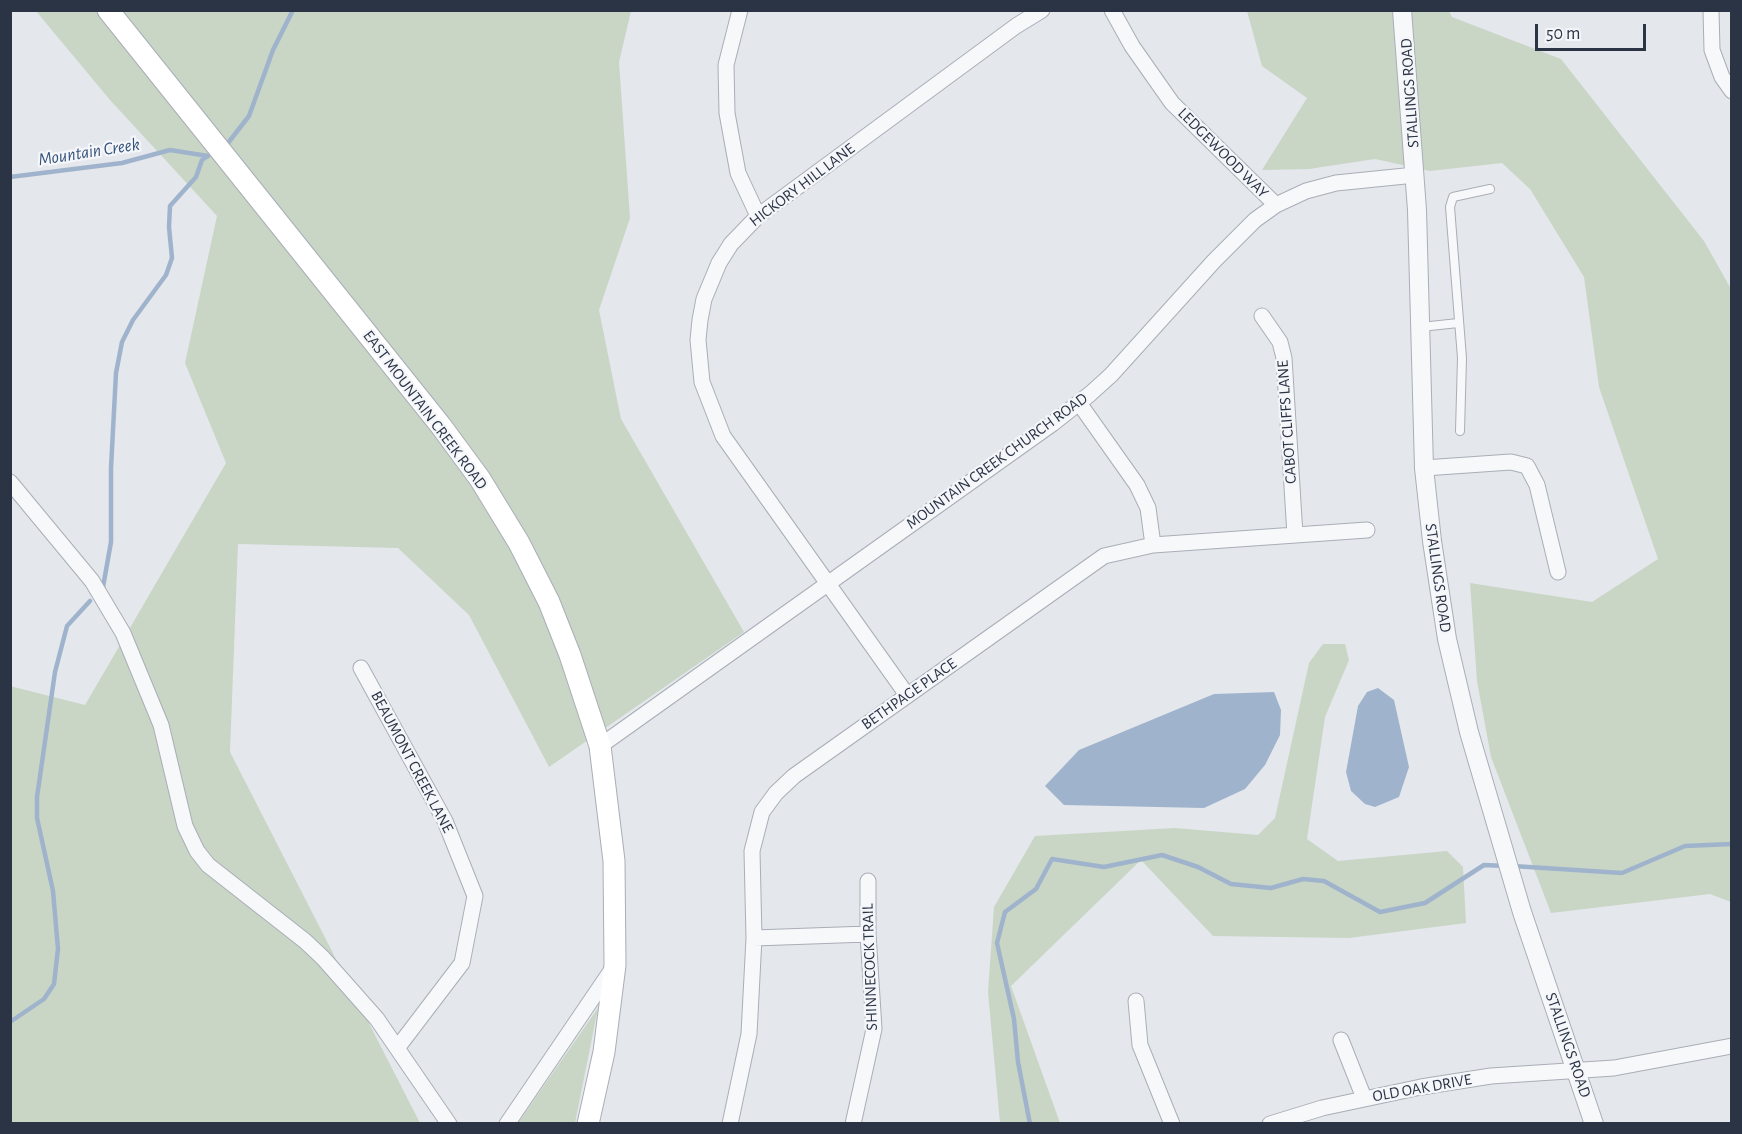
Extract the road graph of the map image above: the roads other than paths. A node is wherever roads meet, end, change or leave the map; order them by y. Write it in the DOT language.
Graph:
graph roads {
  1 [pos="108,10"];
  2 [pos="740,10"];
  3 [pos="1042,10"];
  4 [pos="1112,10"];
  5 [pos="1402,10"];
  6 [pos="1711,10"];
  7 [pos="1731,91"];
  8 [pos="1415,175"];
  9 [pos="1490,189"];
  10 [pos="1276,205"];
  11 [pos="758,216"];
  12 [pos="1262,316"];
  13 [pos="1458,323"];
  14 [pos="1421,327"];
  15 [pos="1079,403"];
  16 [pos="1461,431"];
  17 [pos="1424,468"];
  18 [pos="10,482"];
  19 [pos="1367,530"];
  20 [pos="1295,535"];
  21 [pos="1153,545"];
  22 [pos="1558,572"];
  23 [pos="828,584"];
  24 [pos="361,668"];
  25 [pos="907,695"];
  26 [pos="600,746"];
  27 [pos="868,881"];
  28 [pos="868,934"];
  29 [pos="754,938"];
  30 [pos="615,965"];
  31 [pos="1136,1001"];
  32 [pos="1341,1040"];
  33 [pos="1731,1046"];
  34 [pos="398,1047"];
  35 [pos="1576,1070"];
  36 [pos="1364,1098"];
  37 [pos="449,1124"];
  38 [pos="507,1124"];
  39 [pos="588,1124"];
  40 [pos="730,1124"];
  41 [pos="853,1124"];
  42 [pos="1172,1124"];
  43 [pos="1270,1124"];
  44 [pos="1594,1124"];
  1 -- 26 [label="main road, EAST MOUNTAIN CREEK ROAD"];
  2 -- 11 [label="street"];
  3 -- 11 [label="street, HICKORY HILL LANE"];
  4 -- 10 [label="street, LEDGEWOOD WAY"];
  5 -- 8 [label="street, STALLINGS ROAD"];
  6 -- 7 [label="street"];
  8 -- 10 [label="street, MOUNTAIN CREEK CHURCH ROAD"];
  8 -- 14 [label="street, STALLINGS ROAD"];
  9 -- 13 [label="lane"];
  10 -- 15 [label="street, MOUNTAIN CREEK CHURCH ROAD"];
  11 -- 23 [label="street, HICKORY HILL LANE"];
  12 -- 20 [label="street, CABOT CLIFFS LANE"];
  13 -- 14 [label="lane"];
  13 -- 16 [label="lane"];
  14 -- 17 [label="street, STALLINGS ROAD"];
  15 -- 21 [label="street"];
  15 -- 23 [label="street, MOUNTAIN CREEK CHURCH ROAD"];
  17 -- 22 [label="street"];
  17 -- 35 [label="street, STALLINGS ROAD"];
  18 -- 34 [label="street"];
  19 -- 20 [label="street, BETHPAGE PLACE"];
  20 -- 21 [label="street, BETHPAGE PLACE"];
  21 -- 25 [label="street, BETHPAGE PLACE"];
  23 -- 25 [label="street, HICKORY HILL LANE"];
  23 -- 26 [label="street, MOUNTAIN CREEK CHURCH ROAD"];
  24 -- 34 [label="street, BEAUMONT CREEK LANE"];
  25 -- 29 [label="street, BETHPAGE PLACE"];
  26 -- 30 [label="main road, EAST MOUNTAIN CREEK ROAD"];
  27 -- 28 [label="street, SHINNECOCK TRAIL"];
  28 -- 29 [label="street"];
  28 -- 41 [label="street, SHINNECOCK TRAIL"];
  29 -- 40 [label="street, BETHPAGE PLACE"];
  30 -- 38 [label="street"];
  30 -- 39 [label="main road, EAST MOUNTAIN CREEK ROAD"];
  31 -- 42 [label="street"];
  32 -- 36 [label="street"];
  33 -- 35 [label="street, OLD OAK DRIVE"];
  34 -- 37 [label="street"];
  35 -- 36 [label="street, OLD OAK DRIVE"];
  35 -- 44 [label="street, STALLINGS ROAD"];
  36 -- 43 [label="street, OLD OAK DRIVE"];
}
